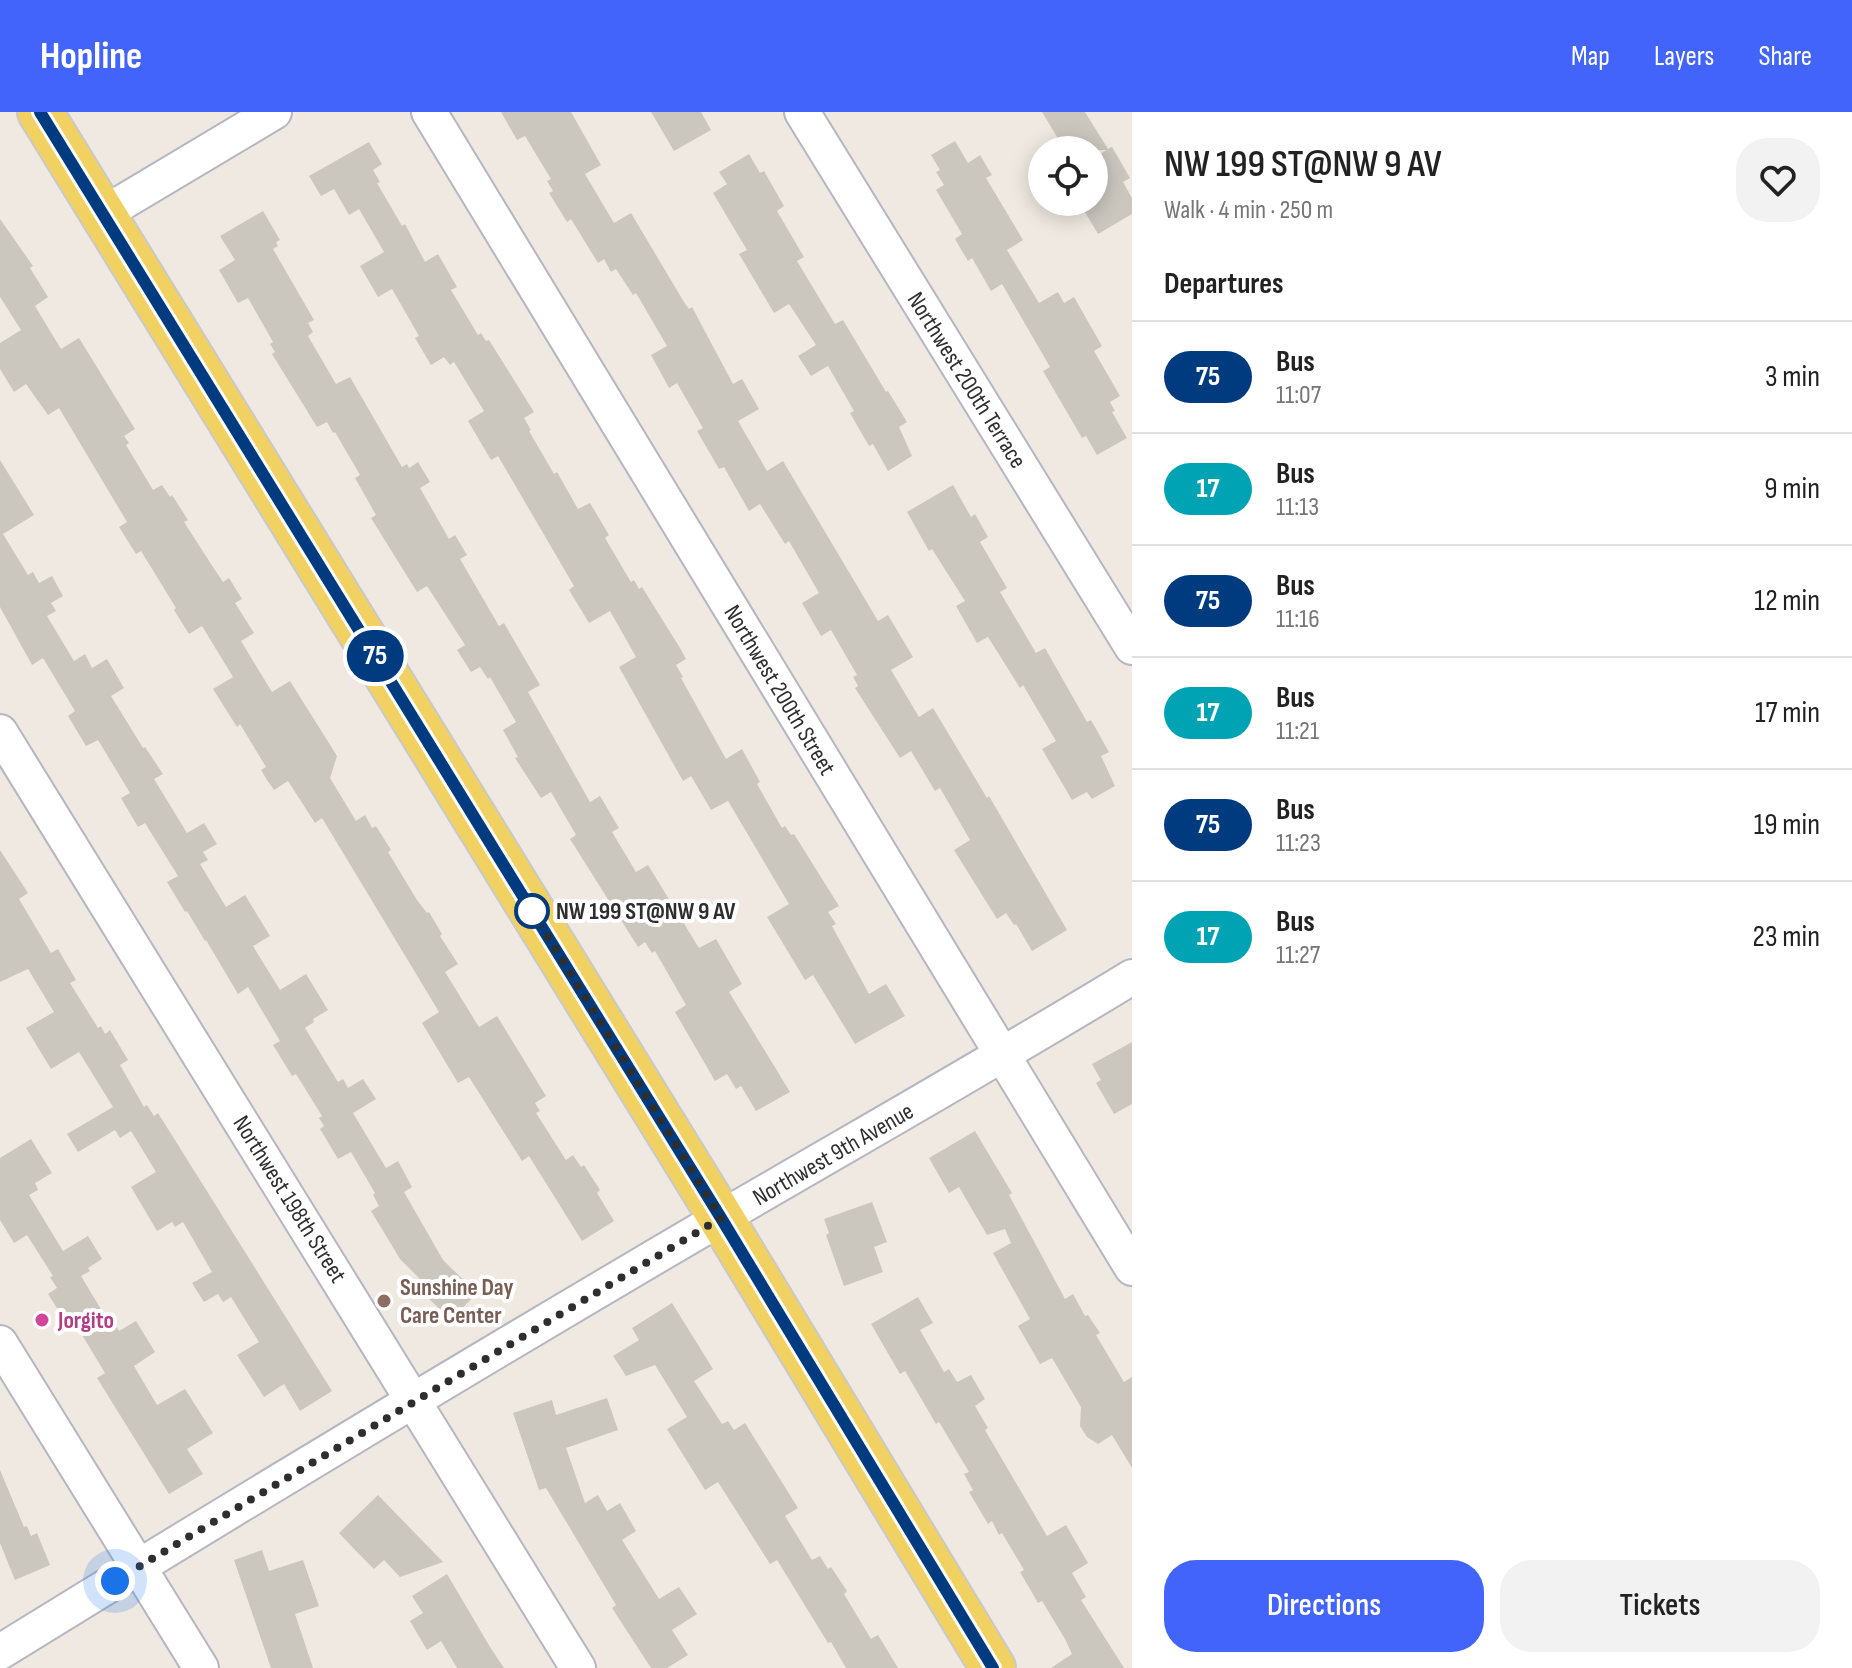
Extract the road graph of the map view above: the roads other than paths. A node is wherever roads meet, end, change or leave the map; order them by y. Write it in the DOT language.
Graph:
graph roads {
  1 [pos="40,112"];
  2 [pos="274,112"];
  3 [pos="429,112"];
  4 [pos="802,112"];
  5 [pos="103,214"];
  6 [pos="1132,647"];
  7 [pos="0,732"];
  8 [pos="1132,977"];
  9 [pos="1002,1056"];
  10 [pos="721,1218"];
  11 [pos="1132,1268"];
  12 [pos="0,1343"];
  13 [pos="414,1401"];
  14 [pos="138,1567"];
  15 [pos="0,1652"];
  16 [pos="201,1668"];
  17 [pos="578,1668"];
  18 [pos="993,1668"];
  1 -- 5 [label="main road"];
  2 -- 5 [label="street"];
  3 -- 9 [label="street, Northwest 200th Street"];
  4 -- 6 [label="street, Northwest 200th Terrace"];
  5 -- 10 [label="main road"];
  7 -- 13 [label="street, Northwest 198th Street"];
  8 -- 9 [label="street, Northwest 9th Avenue"];
  9 -- 10 [label="street, Northwest 9th Avenue"];
  9 -- 11 [label="street, Northwest 200th Street"];
  10 -- 13 [label="street, Northwest 9th Avenue"];
  10 -- 18 [label="main road"];
  12 -- 14 [label="street"];
  13 -- 14 [label="street, Northwest 9th Avenue"];
  13 -- 17 [label="street, Northwest 198th Street"];
  14 -- 15 [label="street, Northwest 9th Avenue"];
  14 -- 16 [label="street"];
}
